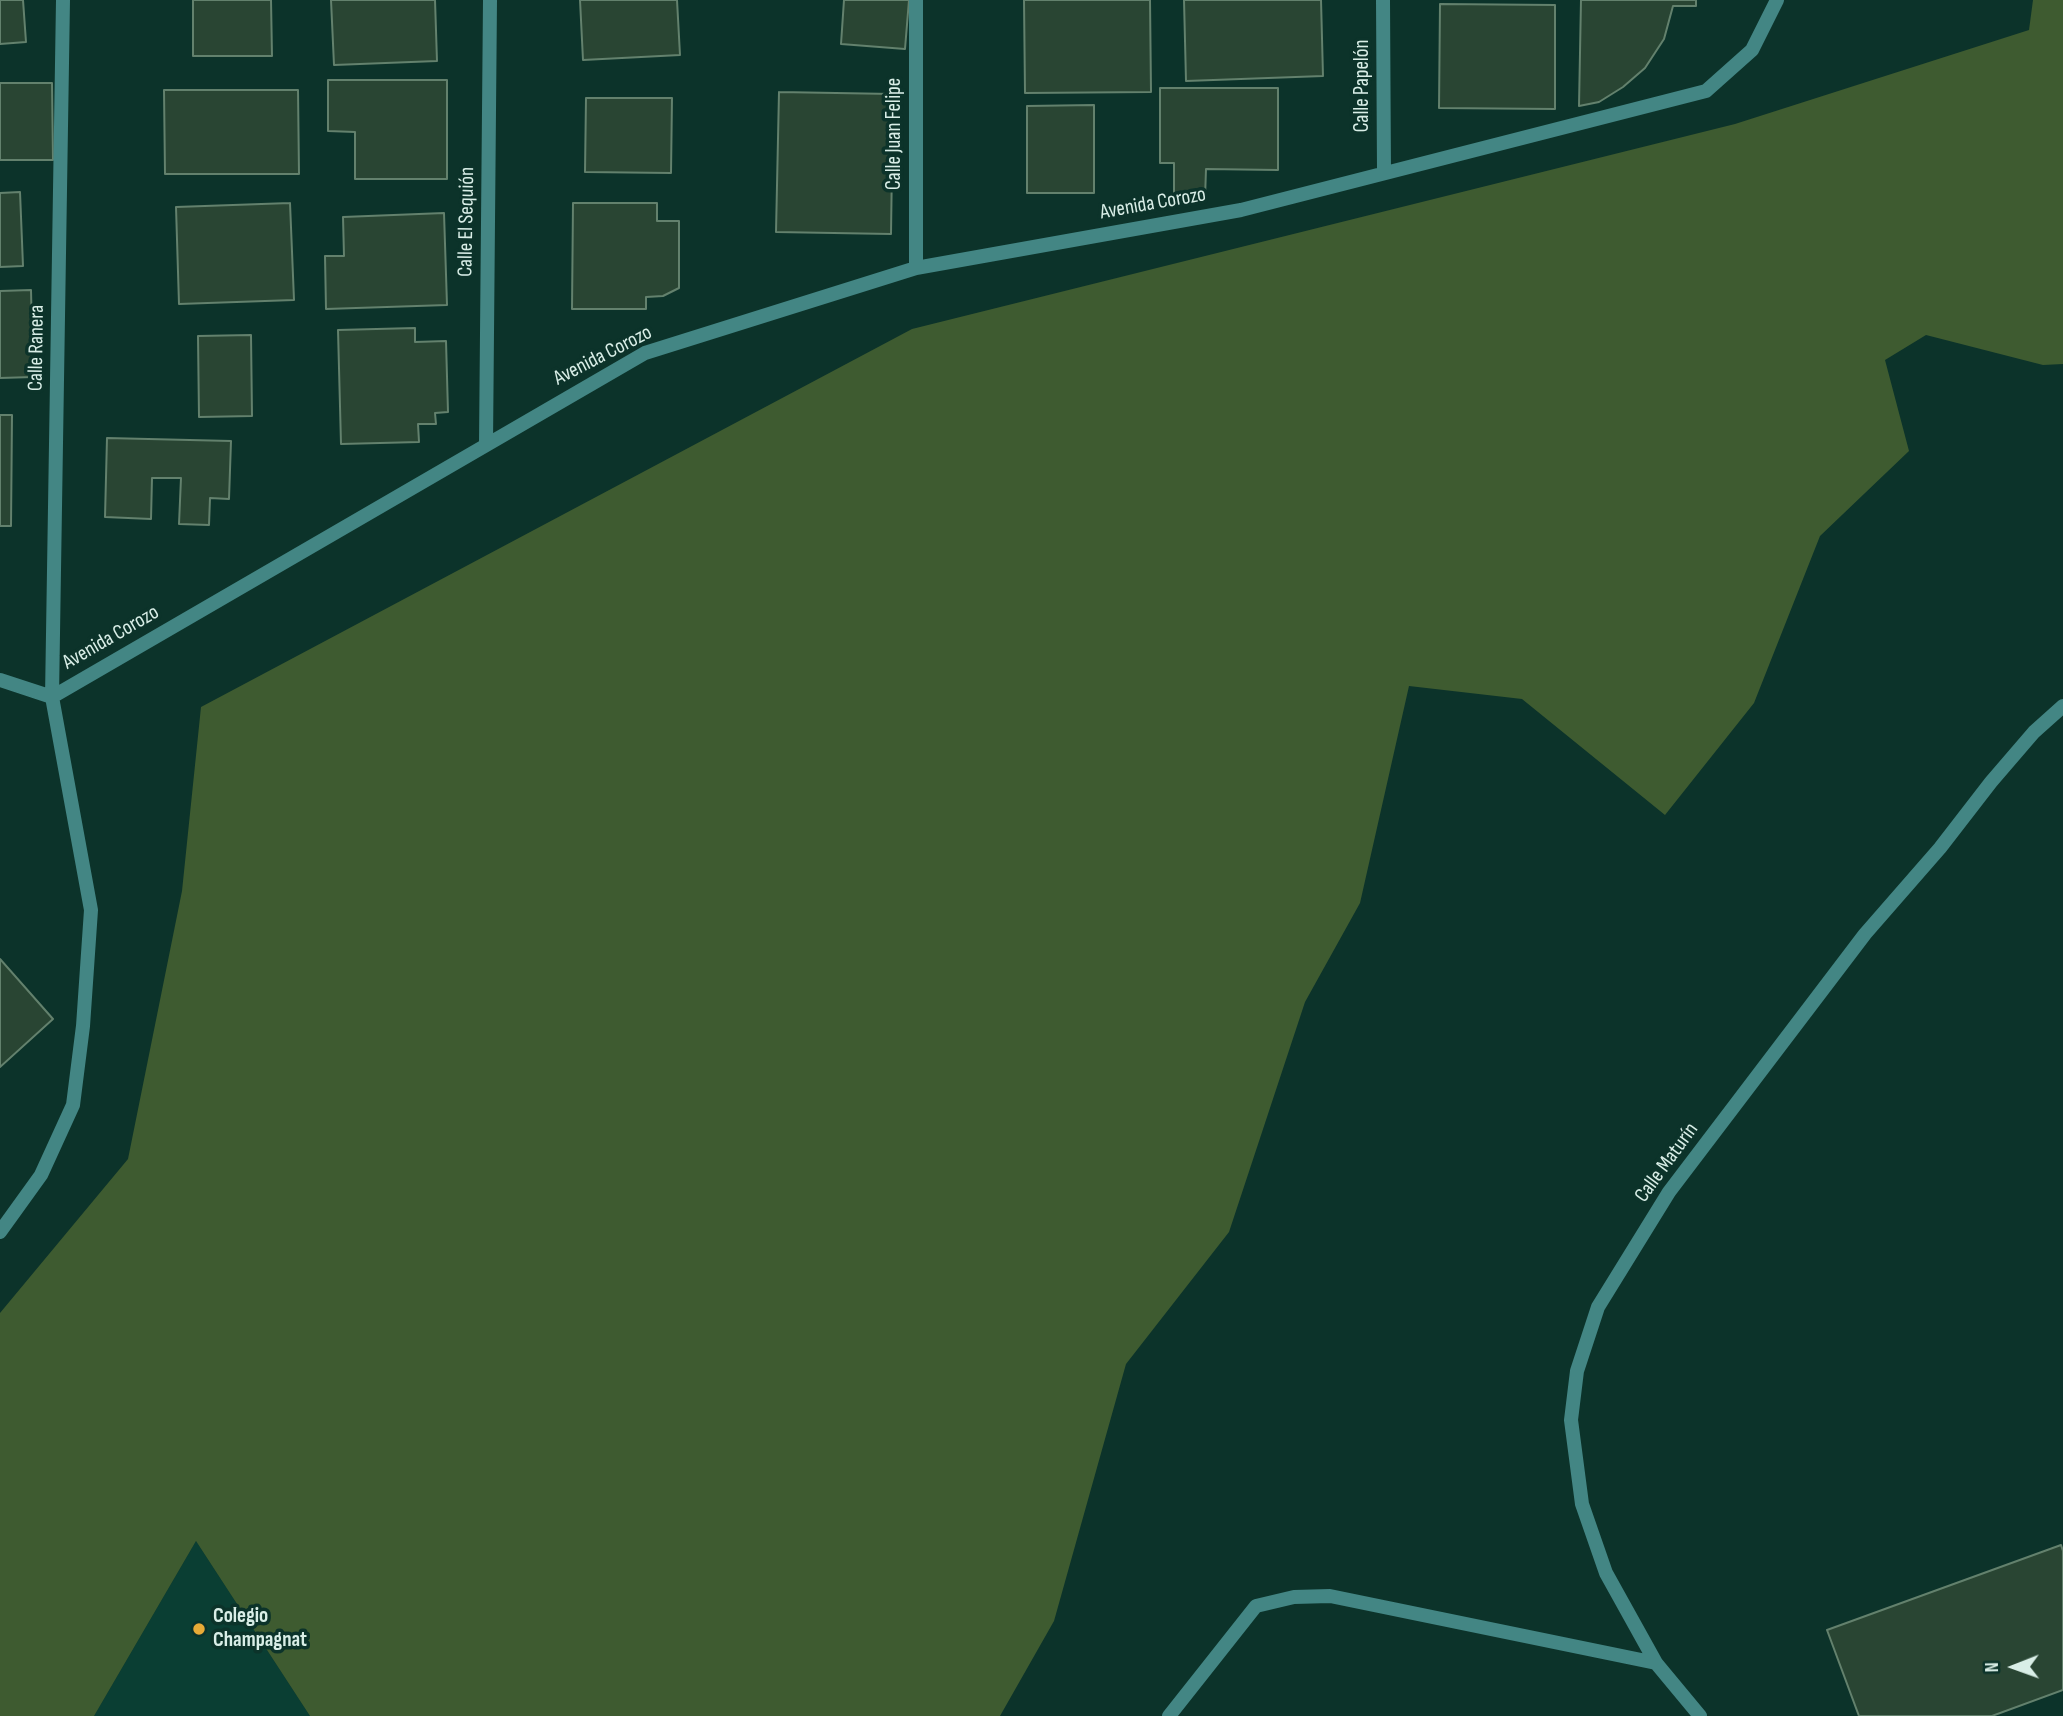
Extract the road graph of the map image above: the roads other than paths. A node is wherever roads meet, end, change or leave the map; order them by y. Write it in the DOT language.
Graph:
graph roads {
  1 [pos="64,0"];
  2 [pos="490,0"];
  3 [pos="916,0"];
  4 [pos="1383,0"];
  5 [pos="1777,0"];
  6 [pos="1384,172"];
  7 [pos="916,268"];
  8 [pos="486,444"];
  9 [pos="0,680"];
  10 [pos="52,697"];
  11 [pos="2063,706"];
  12 [pos="0,1232"];
  13 [pos="1657,1663"];
  14 [pos="1169,1716"];
  15 [pos="1700,1716"];
  1 -- 10 [label="street, Calle Ranera"];
  2 -- 8 [label="street, Calle El Sequión"];
  3 -- 7 [label="street, Calle Juan Felipe"];
  4 -- 6 [label="street, Calle Papelón"];
  5 -- 6 [label="street, Avenida Corozo"];
  6 -- 7 [label="street, Avenida Corozo"];
  7 -- 8 [label="street, Avenida Corozo"];
  8 -- 10 [label="street, Avenida Corozo"];
  9 -- 10 [label="street"];
  10 -- 12 [label="street, Avenida Corozo"];
  11 -- 13 [label="street, Calle Maturín"];
  13 -- 14 [label="street"];
  13 -- 15 [label="street, Calle Maturín"];
}
